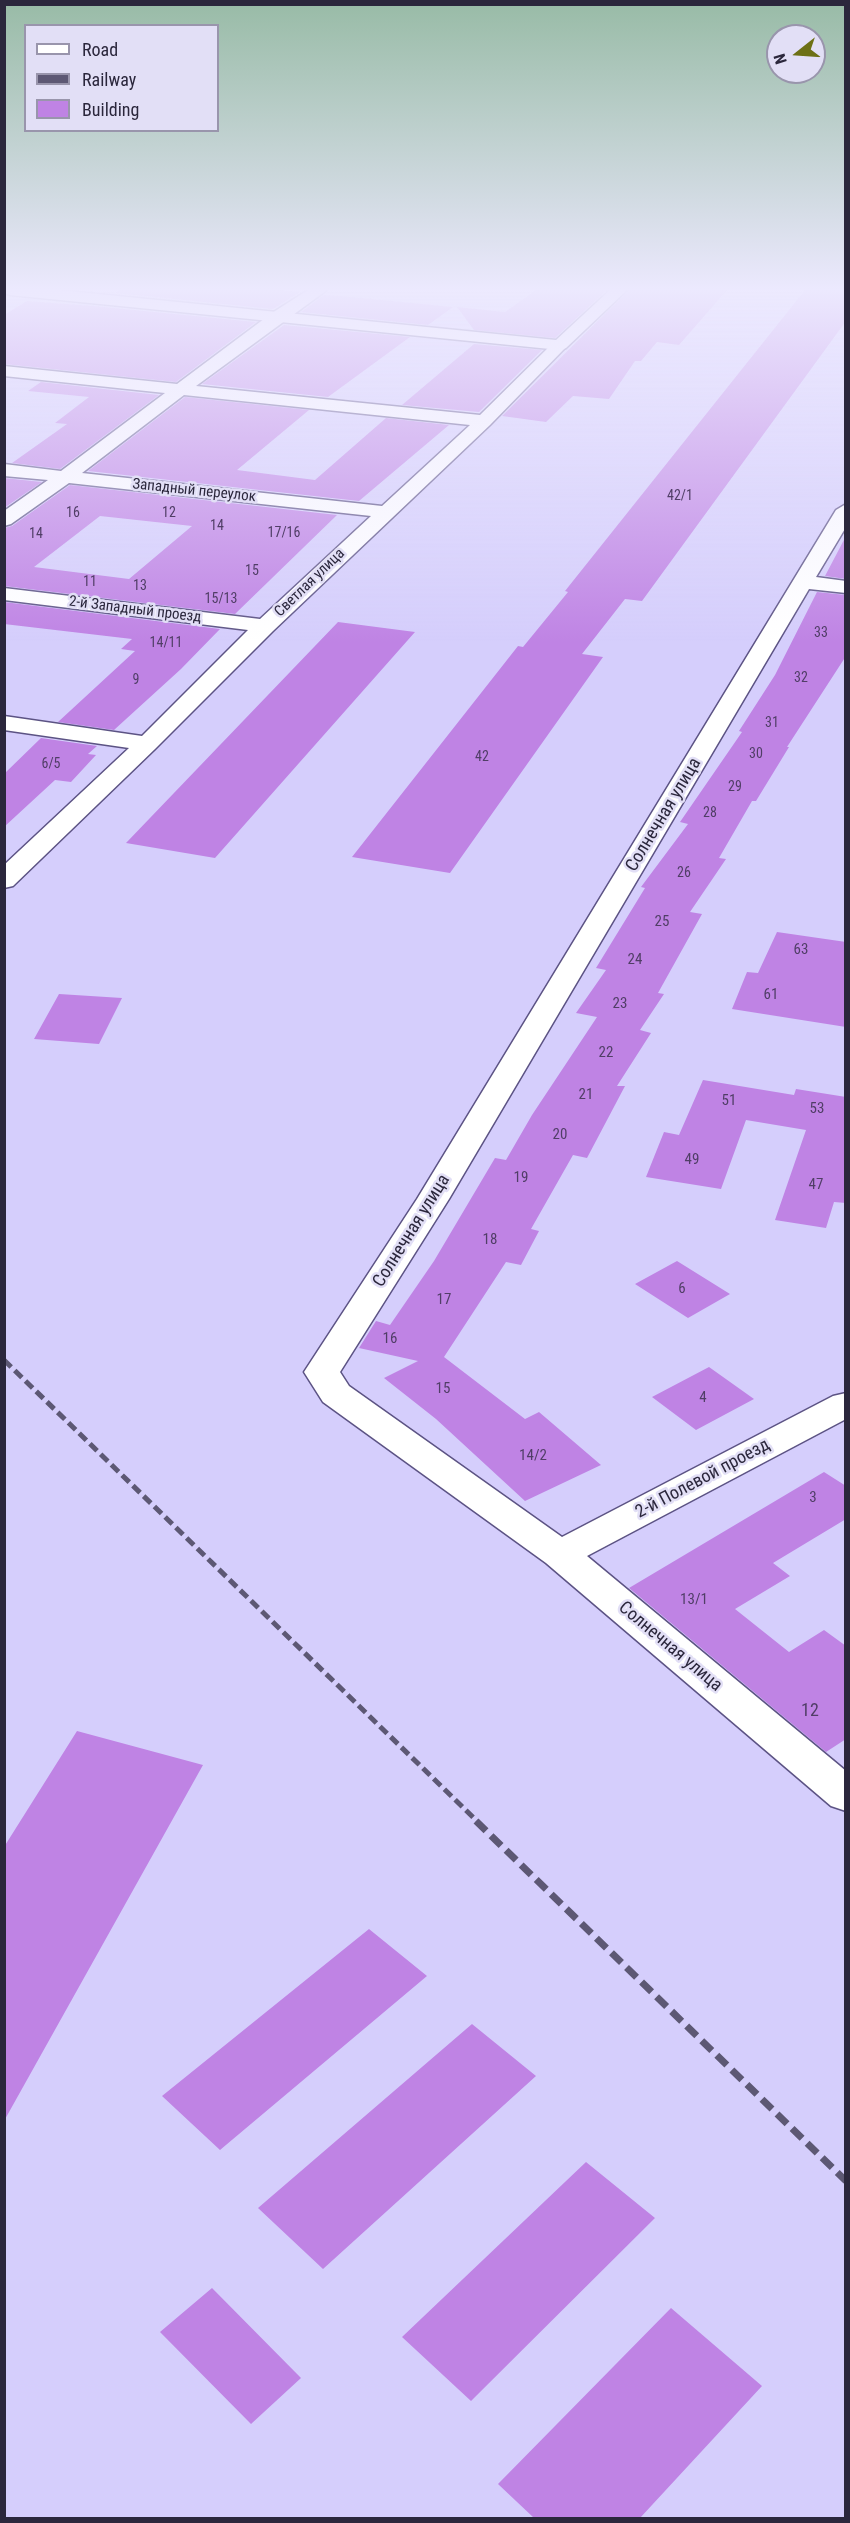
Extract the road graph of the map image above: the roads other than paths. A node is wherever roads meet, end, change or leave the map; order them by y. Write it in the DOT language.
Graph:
graph roads {
  1 [pos="154,408"];
  2 [pos="363,408"];
  3 [pos="496,408"];
  4 [pos="484,420"];
  5 [pos="4,470"];
  6 [pos="65,477"];
  7 [pos="846,510"];
  8 [pos="384,512"];
  9 [pos="4,520"];
  10 [pos="804,582"];
  11 [pos="846,587"];
  12 [pos="4,594"];
  13 [pos="265,626"];
  14 [pos="4,723"];
  15 [pos="147,744"];
  16 [pos="4,880"];
  17 [pos="846,1404"];
  18 [pos="560,1554"];
  19 [pos="846,1795"];
  1 -- 6 [label="street"];
  2 -- 4 [label="street"];
  3 -- 4 [label="street, Светлая улица"];
  4 -- 8 [label="street, Светлая улица"];
  5 -- 6 [label="street, Западный переулок"];
  6 -- 8 [label="street, Западный переулок"];
  6 -- 9 [label="street"];
  7 -- 10 [label="street, Солнечная улица"];
  8 -- 13 [label="street, Светлая улица"];
  10 -- 11 [label="street"];
  10 -- 18 [label="street, Солнечная улица"];
  12 -- 13 [label="street, 2-й Западный проезд"];
  13 -- 15 [label="street, Светлая улица"];
  14 -- 15 [label="street"];
  15 -- 16 [label="street, Светлая улица"];
  17 -- 18 [label="street, 2-й Полевой проезд"];
  18 -- 19 [label="street, Солнечная улица"];
}
